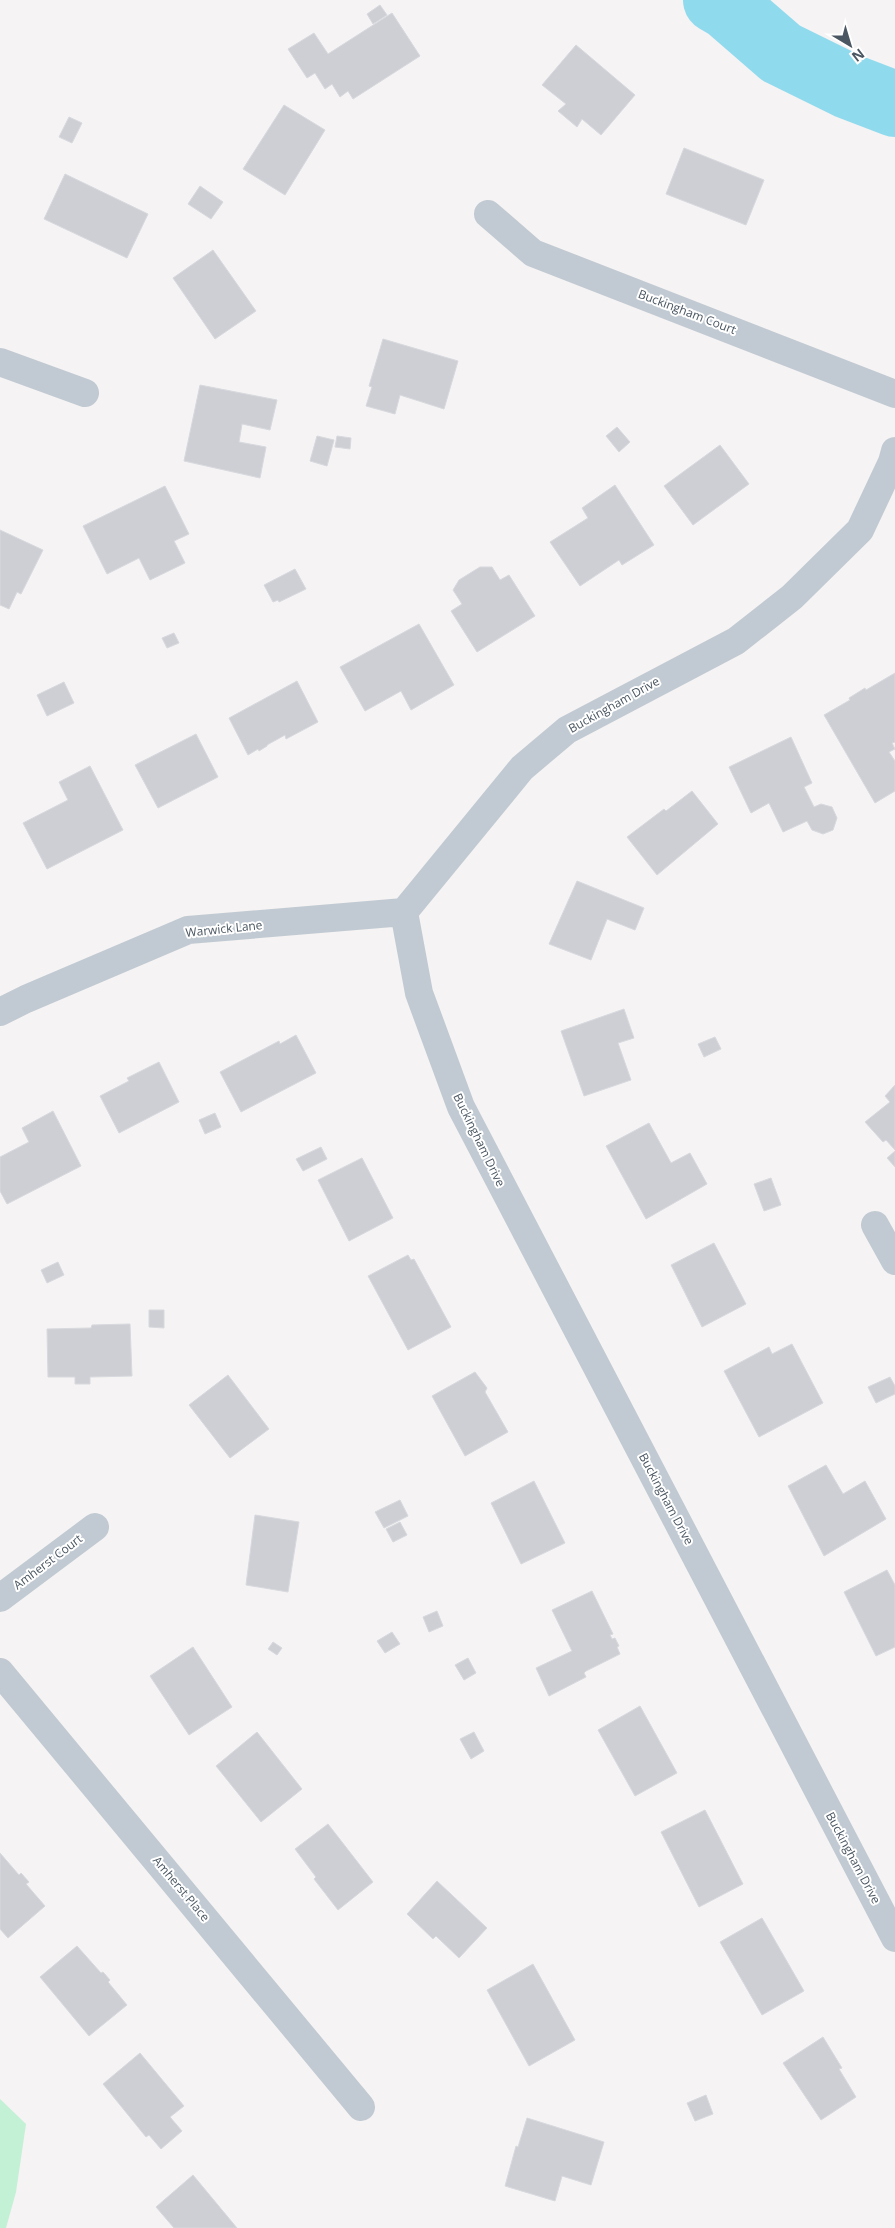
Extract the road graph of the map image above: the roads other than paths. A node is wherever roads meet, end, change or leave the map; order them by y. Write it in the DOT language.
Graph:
graph roads {
  1 [pos="488,214"];
  2 [pos="0,362"];
  3 [pos="85,393"];
  4 [pos="895,394"];
  5 [pos="895,451"];
  6 [pos="404,912"];
  7 [pos="0,1012"];
  8 [pos="875,1225"];
  9 [pos="895,1261"];
  10 [pos="95,1527"];
  11 [pos="0,1598"];
  12 [pos="0,1672"];
  13 [pos="895,1938"];
  14 [pos="361,2107"];
  1 -- 4 [label="street, Buckingham Court"];
  2 -- 3 [label="street"];
  5 -- 6 [label="street, Buckingham Drive"];
  6 -- 7 [label="street, Warwick Lane"];
  6 -- 13 [label="street, Buckingham Drive"];
  8 -- 9 [label="street"];
  10 -- 11 [label="street, Amherst Court"];
  12 -- 14 [label="street, Amherst Place"];
}
